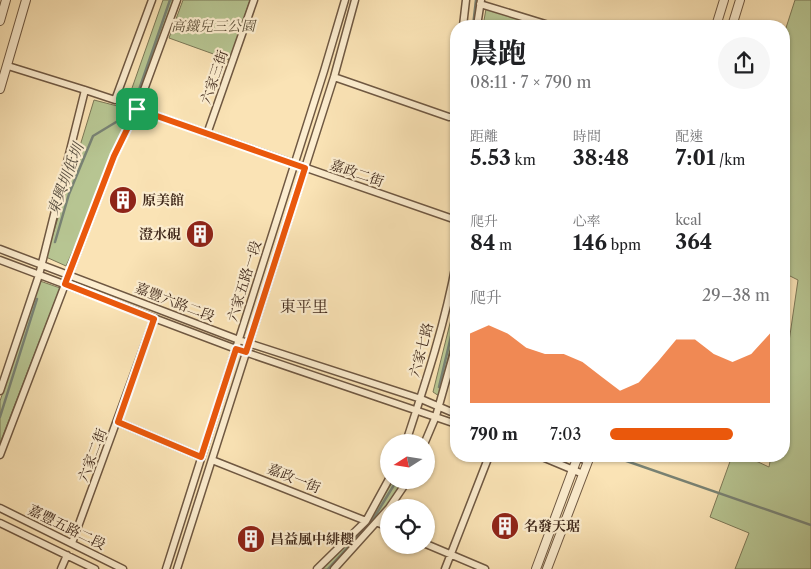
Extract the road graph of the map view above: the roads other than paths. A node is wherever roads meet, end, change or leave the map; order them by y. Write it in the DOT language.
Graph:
graph roads {
  1 [pos="6,0"];
  2 [pos="26,0"];
  3 [pos="152,0"];
  4 [pos="177,0"];
  5 [pos="254,0"];
  6 [pos="344,0"];
  7 [pos="356,0"];
  8 [pos="466,0"];
  9 [pos="724,0"];
  10 [pos="740,0"];
  11 [pos="480,2"];
  12 [pos="464,20"];
  13 [pos="478,20"];
  14 [pos="534,20"];
  15 [pos="718,20"];
  16 [pos="734,20"];
  17 [pos="0,21"];
  18 [pos="8,66"];
  19 [pos="334,77"];
  20 [pos="0,88"];
  21 [pos="85,90"];
  22 [pos="137,109"];
  23 [pos="450,117"];
  24 [pos="207,134"];
  25 [pos="293,163"];
  26 [pos="305,168"];
  27 [pos="450,218"];
  28 [pos="0,249"];
  29 [pos="0,260"];
  30 [pos="41,264"];
  31 [pos="69,274"];
  32 [pos="39,275"];
  33 [pos="65,284"];
  34 [pos="450,295"];
  35 [pos="154,319"];
  36 [pos="239,340"];
  37 [pos="249,342"];
  38 [pos="236,349"];
  39 [pos="246,352"];
  40 [pos="450,367"];
  41 [pos="0,391"];
  42 [pos="421,399"];
  43 [pos="439,407"];
  44 [pos="416,409"];
  45 [pos="450,412"];
  46 [pos="436,416"];
  47 [pos="118,422"];
  48 [pos="450,422"];
  49 [pos="408,434"];
  50 [pos="428,434"];
  51 [pos="0,456"];
  52 [pos="201,457"];
  53 [pos="212,460"];
  54 [pos="487,462"];
  55 [pos="556,462"];
  56 [pos="575,462"];
  57 [pos="588,462"];
  58 [pos="574,469"];
  59 [pos="583,474"];
  60 [pos="384,489"];
  61 [pos="0,508"];
  62 [pos="380,520"];
  63 [pos="366,521"];
  64 [pos="0,523"];
  65 [pos="378,523"];
  66 [pos="72,543"];
  67 [pos="435,548"];
  68 [pos="67,555"];
  69 [pos="452,555"];
  70 [pos="61,569"];
  71 [pos="96,569"];
  72 [pos="123,569"];
  73 [pos="166,569"];
  74 [pos="177,569"];
  75 [pos="316,569"];
  76 [pos="334,569"];
  77 [pos="445,569"];
  78 [pos="485,569"];
  79 [pos="536,569"];
  80 [pos="546,569"];
  1 -- 17 [label="street"];
  2 -- 18 [label="street"];
  3 -- 21 [label="street"];
  4 -- 22 [label="street"];
  5 -- 24 [label="street, 六家三街"];
  6 -- 25 [label="street, 六家五路一段"];
  7 -- 19 [label="street, 六家五路一段"];
  8 -- 12 [label="street"];
  9 -- 15 [label="street"];
  10 -- 16 [label="street"];
  11 -- 13 [label="street"];
  11 -- 14 [label="street"];
  18 -- 20 [label="street"];
  18 -- 21 [label="street"];
  19 -- 23 [label="street"];
  19 -- 26 [label="street, 六家五路一段"];
  21 -- 30 [label="street"];
  22 -- 24 [label="street, 嘉政二街"];
  22 -- 31 [label="street"];
  24 -- 25 [label="street, 嘉政二街"];
  25 -- 26 [label="street, 嘉政二街"];
  25 -- 36 [label="street, 六家五路一段"];
  26 -- 27 [label="street, 嘉政二街"];
  26 -- 37 [label="street, 六家五路一段"];
  28 -- 30 [label="street, 嘉豐六路二段"];
  29 -- 32 [label="street, 嘉豐六路二段"];
  30 -- 31 [label="street, 嘉豐六路二段"];
  30 -- 32 [label="street"];
  31 -- 33 [label="street"];
  31 -- 36 [label="street, 嘉豐六路二段"];
  32 -- 33 [label="street, 嘉豐六路二段"];
  32 -- 41 [label="street"];
  33 -- 35 [label="street, 嘉豐六路二段"];
  33 -- 51 [label="street"];
  34 -- 42 [label="street, 六家七路"];
  35 -- 38 [label="street, 嘉豐六路二段"];
  35 -- 47 [label="street, 六家二街"];
  36 -- 37 [label="street, 嘉豐六路二段"];
  36 -- 38 [label="street, 六家五路一段"];
  37 -- 39 [label="street, 六家五路一段"];
  37 -- 42 [label="street, 嘉豐六路二段"];
  38 -- 39 [label="street, 嘉豐六路二段"];
  38 -- 52 [label="street, 六家五路一段"];
  39 -- 44 [label="street, 嘉豐六路二段"];
  39 -- 53 [label="street, 六家五路一段"];
  40 -- 43 [label="street"];
  42 -- 43 [label="street, 嘉豐六路二段"];
  42 -- 44 [label="street, 六家七路"];
  43 -- 45 [label="street, 嘉豐六路二段"];
  43 -- 46 [label="street"];
  44 -- 46 [label="street, 嘉豐六路二段"];
  44 -- 49 [label="street, 六家七路"];
  46 -- 48 [label="street, 嘉豐六路二段"];
  46 -- 50 [label="street"];
  47 -- 52 [label="street"];
  47 -- 66 [label="street, 六家二街"];
  52 -- 73 [label="street, 六家五路一段"];
  53 -- 63 [label="street, 嘉政一街"];
  53 -- 74 [label="street, 六家五路一段"];
  54 -- 69 [label="street"];
  55 -- 58 [label="street"];
  56 -- 58 [label="street"];
  57 -- 59 [label="street"];
  58 -- 59 [label="street"];
  58 -- 79 [label="street"];
  59 -- 80 [label="street"];
  60 -- 63 [label="street"];
  61 -- 66 [label="street, 嘉豐五路二段"];
  62 -- 65 [label="street"];
  63 -- 75 [label="street"];
  64 -- 68 [label="street, 嘉豐五路二段"];
  65 -- 76 [label="street"];
  66 -- 72 [label="street, 嘉豐五路二段"];
  67 -- 69 [label="street"];
  68 -- 70 [label="street"];
  68 -- 71 [label="street, 嘉豐五路二段"];
  69 -- 77 [label="street"];
  69 -- 78 [label="street"];
}
